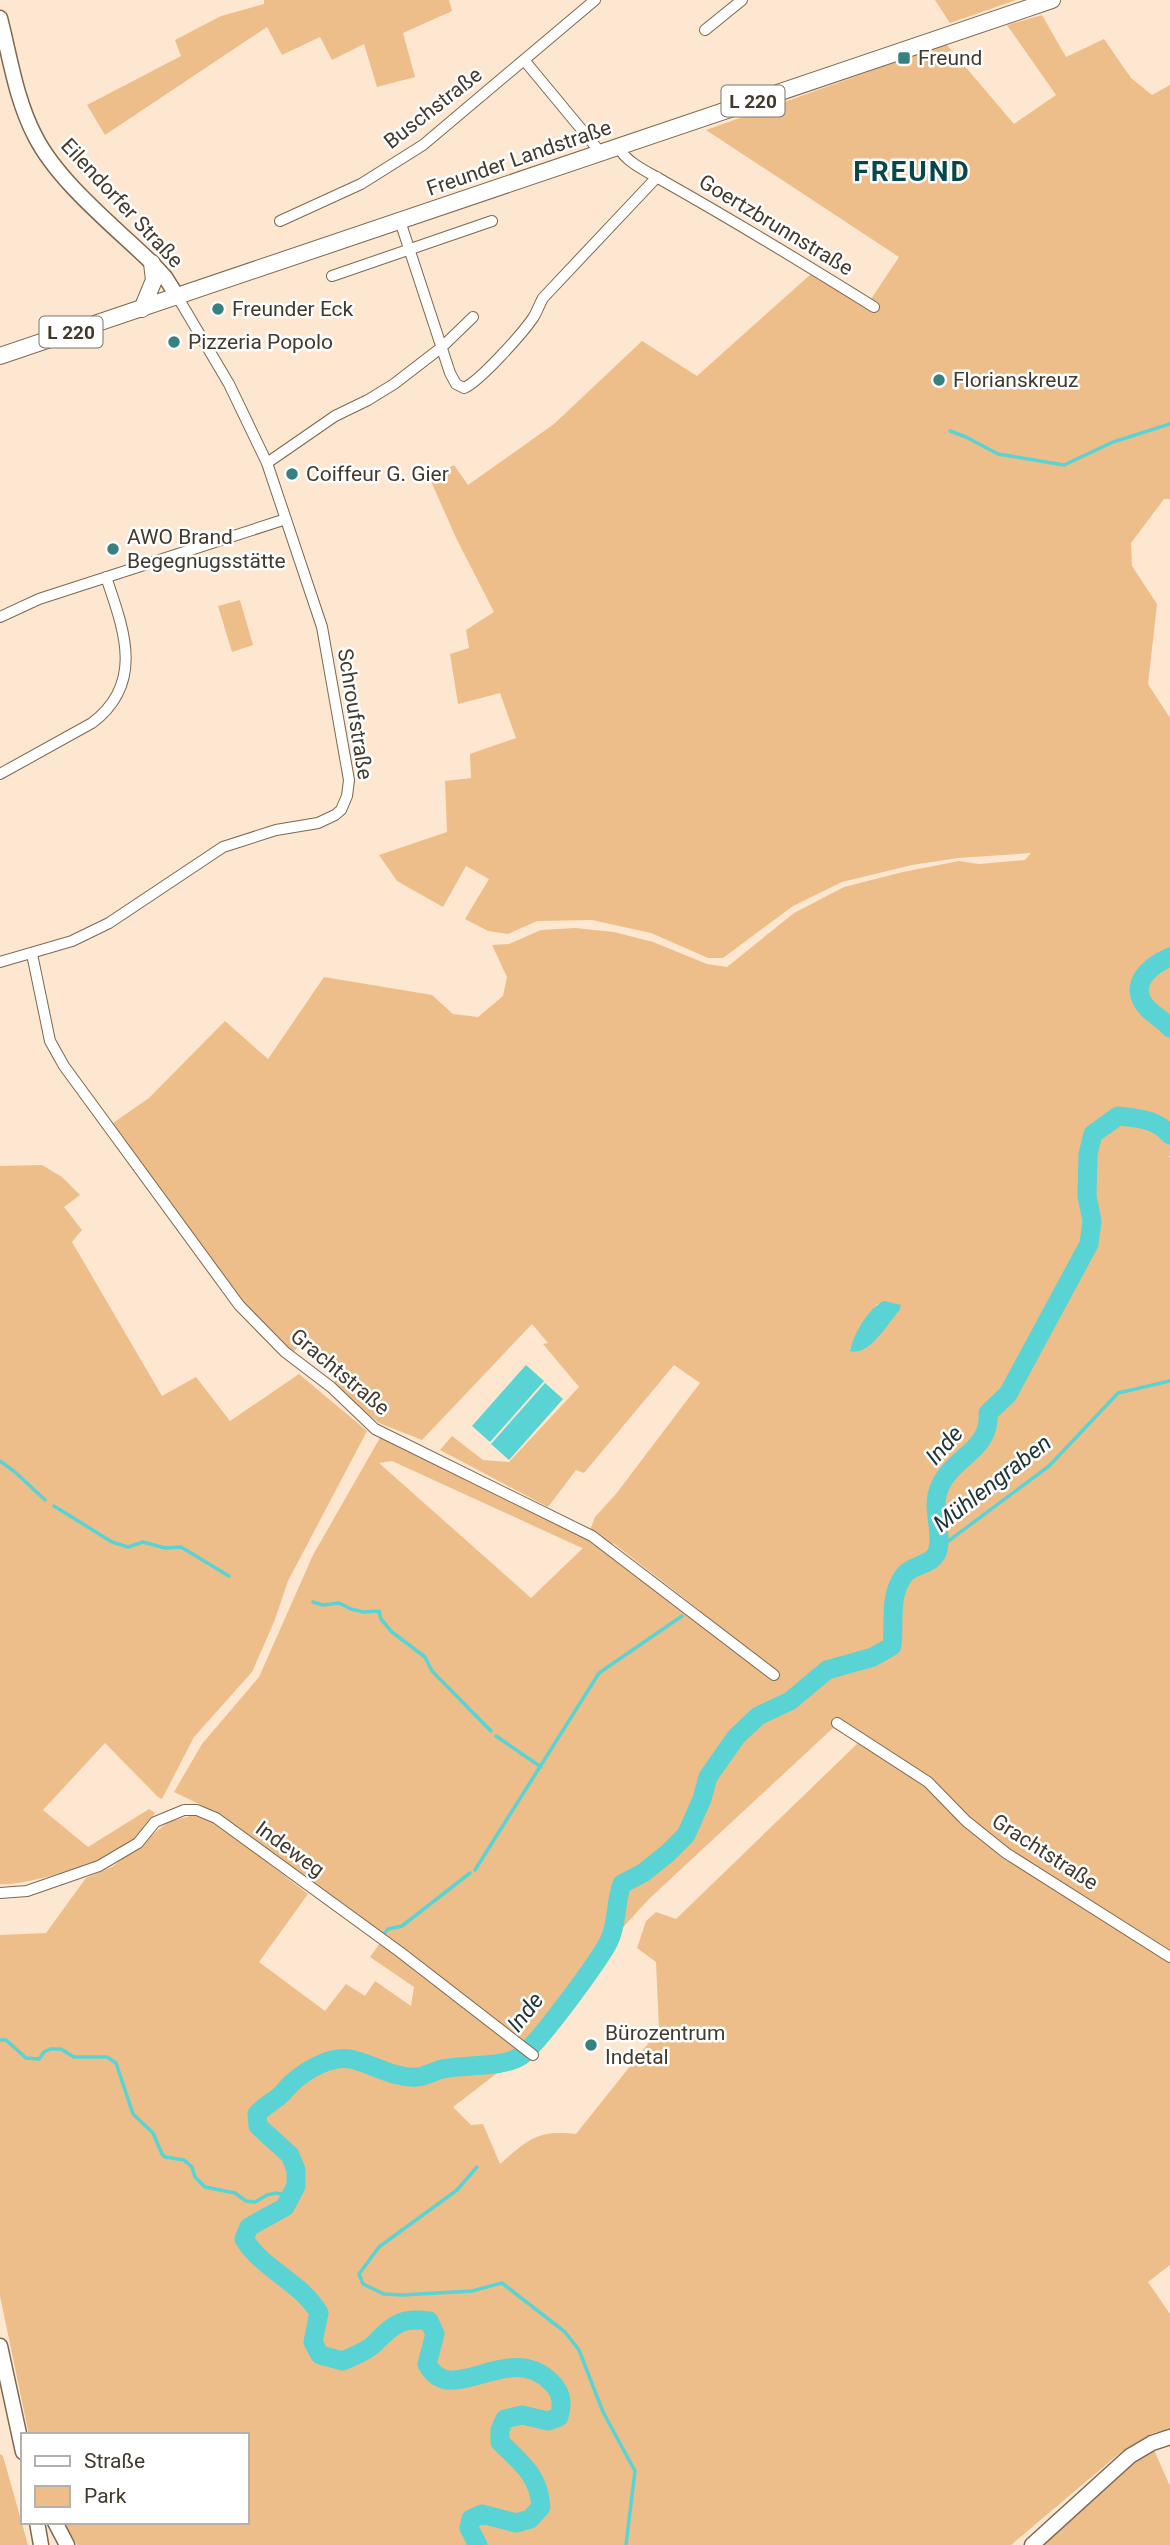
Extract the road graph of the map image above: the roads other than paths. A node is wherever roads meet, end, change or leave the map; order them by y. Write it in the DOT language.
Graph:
graph roads {
  1 [pos="594,0"];
  2 [pos="741,0"];
  3 [pos="1052,0"];
  4 [pos="0,18"];
  5 [pos="705,30"];
  6 [pos="524,60"];
  7 [pos="619,147"];
  8 [pos="601,153"];
  9 [pos="657,177"];
  10 [pos="279,221"];
  11 [pos="400,221"];
  12 [pos="492,221"];
  13 [pos="409,249"];
  14 [pos="152,263"];
  15 [pos="332,276"];
  16 [pos="177,296"];
  17 [pos="874,307"];
  18 [pos="142,309"];
  19 [pos="473,317"];
  20 [pos="442,347"];
  21 [pos="0,356"];
  22 [pos="267,463"];
  23 [pos="286,520"];
  24 [pos="106,577"];
  25 [pos="0,617"];
  26 [pos="0,774"];
  27 [pos="32,954"];
  28 [pos="0,962"];
  29 [pos="774,1675"];
  30 [pos="837,1723"];
  31 [pos="0,1893"];
  32 [pos="1170,1957"];
  33 [pos="533,2055"];
  34 [pos="0,2346"];
  35 [pos="1170,2437"];
  36 [pos="21,2443"];
  37 [pos="37,2524"];
  38 [pos="56,2524"];
  39 [pos="41,2545"];
  40 [pos="67,2545"];
  41 [pos="1032,2545"];
  1 -- 6 [label="street, Buschstraße"];
  2 -- 5 [label="street"];
  3 -- 7 [label="main road, Freunder Landstraße / L 220"];
  4 -- 14 [label="street, Eilendorfer Straße"];
  6 -- 8 [label="street"];
  6 -- 10 [label="street, Buschstraße"];
  7 -- 8 [label="main road, Freunder Landstraße / L 220"];
  7 -- 9 [label="street, Goertzbrunnstraße"];
  8 -- 11 [label="main road, Freunder Landstraße / L 220"];
  9 -- 17 [label="street, Goertzbrunnstraße"];
  9 -- 20 [label="street"];
  11 -- 13 [label="street"];
  11 -- 16 [label="main road, Freunder Landstraße / L 220"];
  12 -- 13 [label="street"];
  13 -- 15 [label="street"];
  13 -- 20 [label="street"];
  14 -- 16 [label="street, Eilendorfer Straße"];
  14 -- 18 [label="main road"];
  16 -- 18 [label="main road, Freunder Landstraße / L 220"];
  16 -- 22 [label="street, Schroufstraße"];
  18 -- 21 [label="main road, Freunder Landstraße / L 220"];
  19 -- 20 [label="street"];
  20 -- 22 [label="street"];
  22 -- 23 [label="street, Schroufstraße"];
  23 -- 24 [label="street"];
  23 -- 27 [label="street, Schroufstraße"];
  24 -- 25 [label="street"];
  24 -- 26 [label="street"];
  27 -- 28 [label="street, Schroufstraße"];
  27 -- 29 [label="street, Grachtstraße"];
  30 -- 32 [label="street, Grachtstraße"];
  31 -- 33 [label="street, Indeweg"];
  34 -- 36 [label="street"];
  35 -- 41 [label="street"];
  37 -- 39 [label="street"];
  38 -- 40 [label="street"];
}
